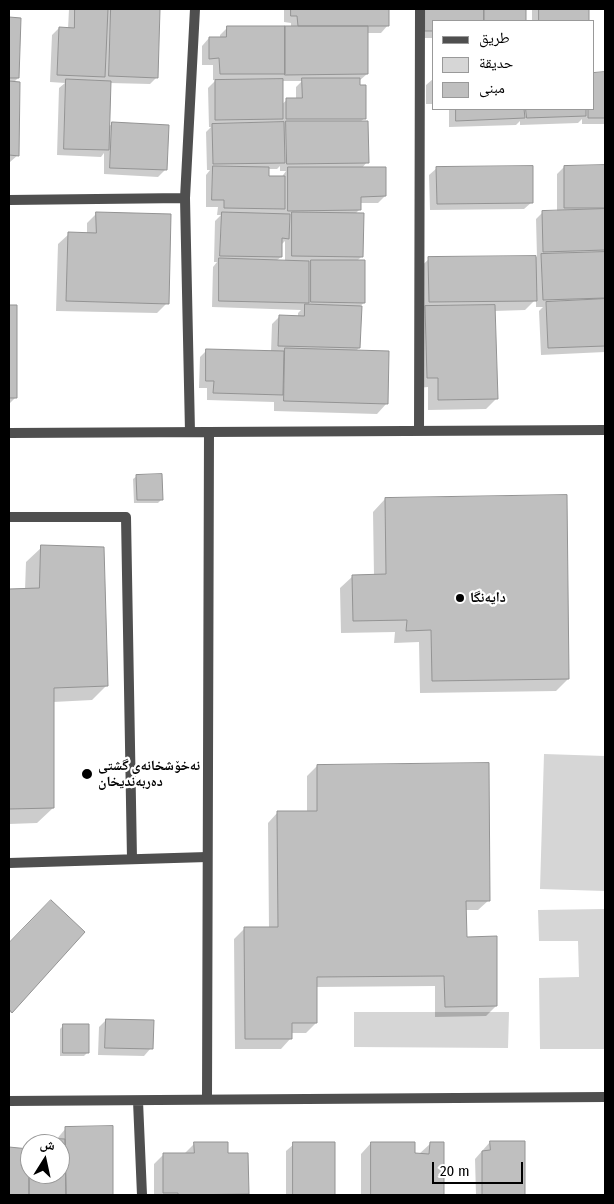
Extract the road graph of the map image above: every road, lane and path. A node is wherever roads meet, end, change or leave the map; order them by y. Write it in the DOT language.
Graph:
graph roads {
  1 [pos="195,9"];
  2 [pos="420,9"];
  3 [pos="185,198"];
  4 [pos="9,200"];
  5 [pos="605,430"];
  6 [pos="419,431"];
  7 [pos="190,432"];
  8 [pos="210,432"];
  9 [pos="9,433"];
  10 [pos="9,517"];
  11 [pos="207,856"];
  12 [pos="132,859"];
  13 [pos="9,863"];
  14 [pos="605,1097"];
  15 [pos="207,1099"];
  16 [pos="9,1101"];
  17 [pos="138,1101"];
  18 [pos="142,1195"];
  1 -- 3 [label="street"];
  2 -- 6 [label="street"];
  3 -- 4 [label="street"];
  3 -- 7 [label="street"];
  5 -- 6 [label="street"];
  6 -- 8 [label="street"];
  7 -- 8 [label="street"];
  7 -- 9 [label="street"];
  8 -- 11 [label="street"];
  10 -- 12 [label="street"];
  11 -- 12 [label="street"];
  11 -- 15 [label="street"];
  12 -- 13 [label="street"];
  14 -- 15 [label="street"];
  15 -- 17 [label="street"];
  16 -- 17 [label="street"];
  17 -- 18 [label="street"];
}
